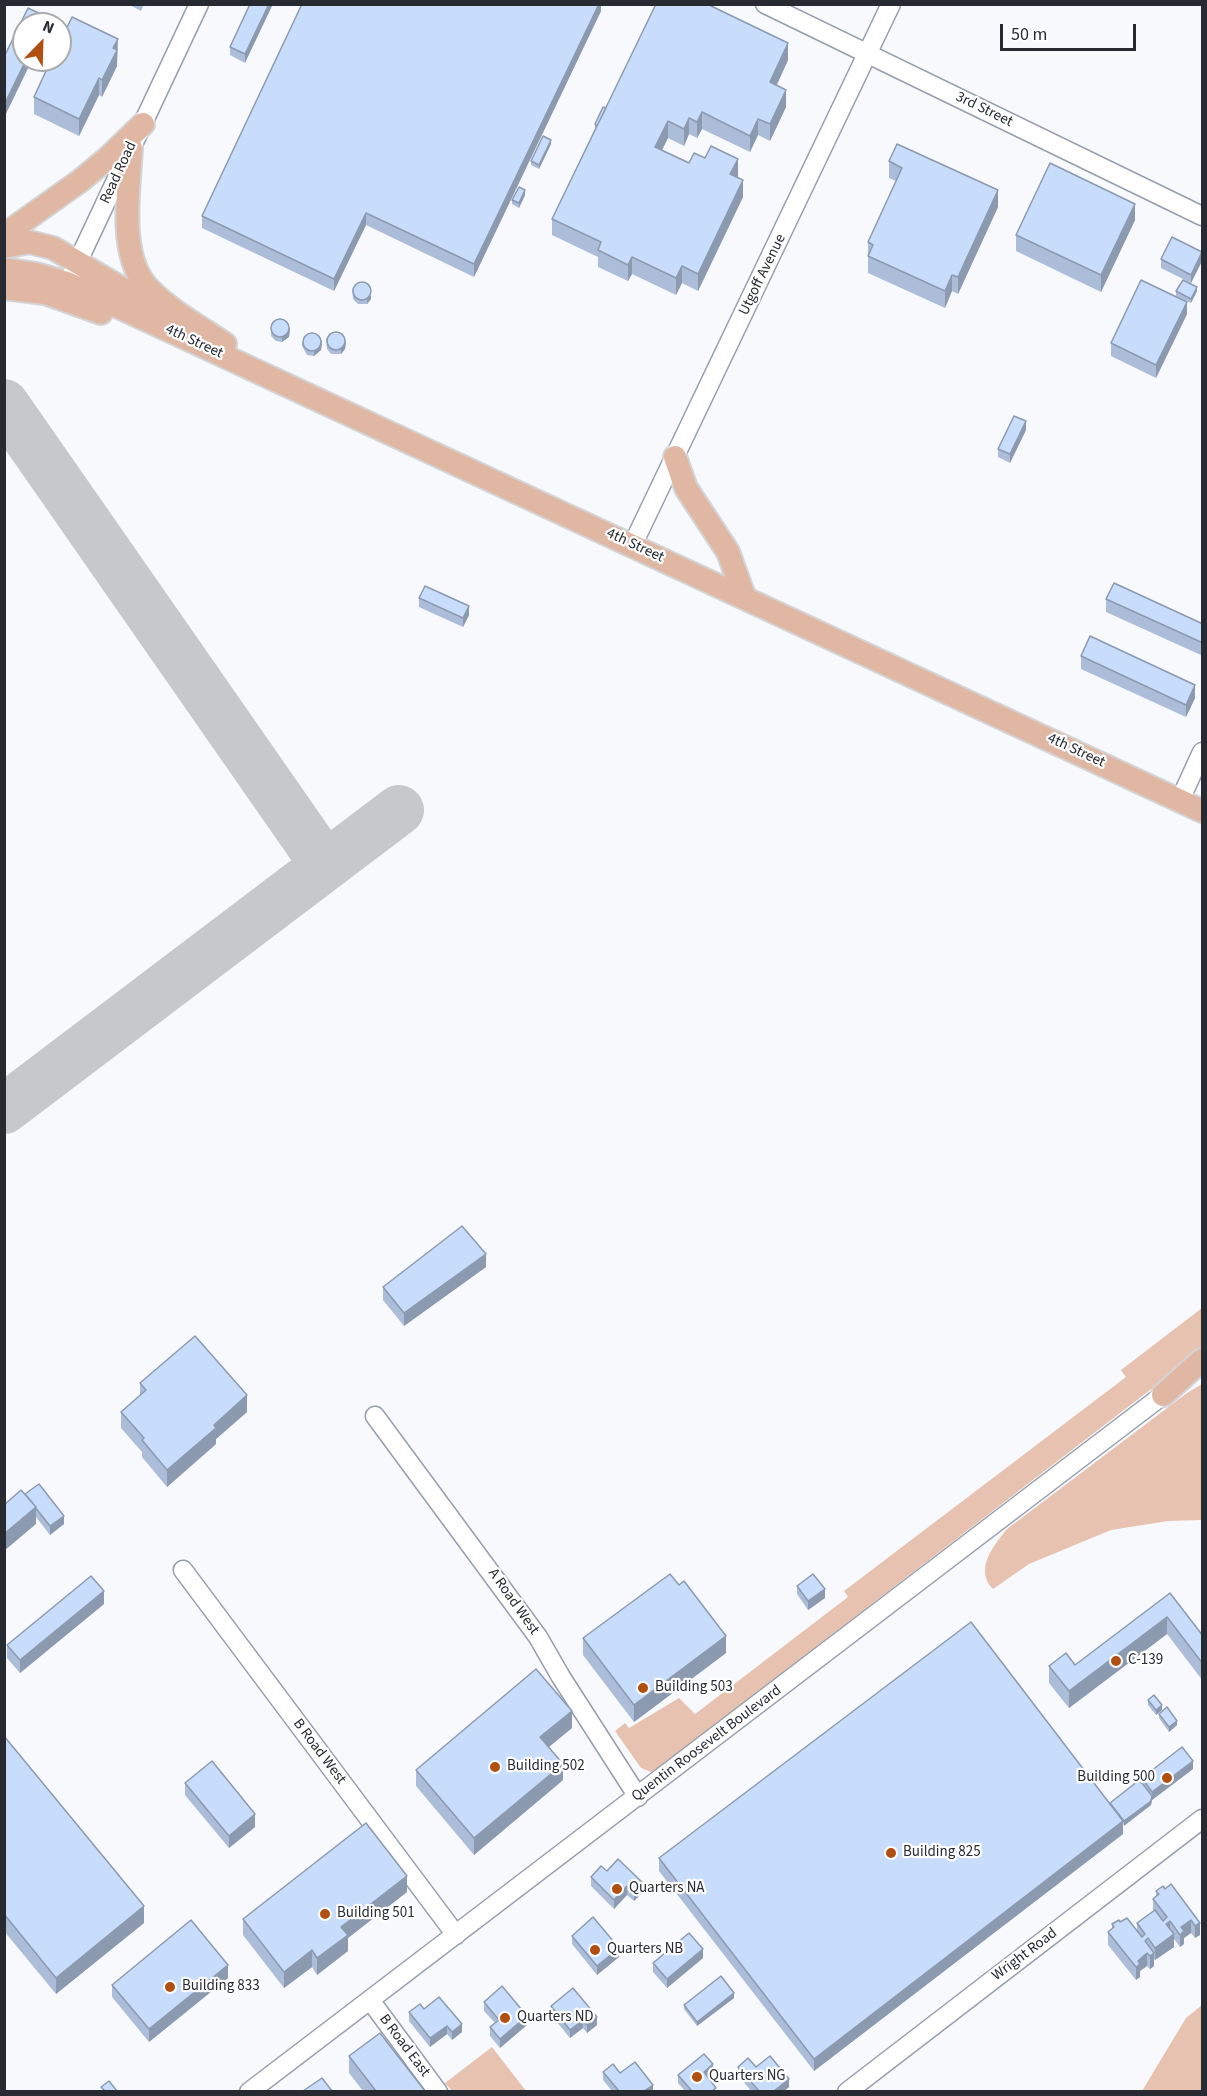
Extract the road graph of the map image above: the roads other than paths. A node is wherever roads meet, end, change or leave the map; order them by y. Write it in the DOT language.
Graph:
graph roads {
  1 [pos="199,4"];
  2 [pos="765,4"];
  3 [pos="891,4"];
  4 [pos="868,54"];
  5 [pos="142,123"];
  6 [pos="131,148"];
  7 [pos="1203,216"];
  8 [pos="4,235"];
  9 [pos="4,247"];
  10 [pos="78,261"];
  11 [pos="4,269"];
  12 [pos="67,283"];
  13 [pos="4,288"];
  14 [pos="281,382"];
  15 [pos="675,457"];
  16 [pos="633,544"];
  17 [pos="744,596"];
  18 [pos="1203,752"];
  19 [pos="1180,800"];
  20 [pos="1203,811"];
  21 [pos="1203,1360"];
  22 [pos="1203,1375"];
  23 [pos="1164,1395"];
  24 [pos="375,1416"];
  25 [pos="183,1570"];
  26 [pos="638,1797"];
  27 [pos="1203,1819"];
  28 [pos="456,1935"];
  29 [pos="370,2000"];
  30 [pos="249,2091"];
  31 [pos="438,2091"];
  32 [pos="847,2091"];
  1 -- 5 [label="street, Read Road"];
  2 -- 4 [label="street, 3rd Street"];
  3 -- 4 [label="street, Utgoff Avenue"];
  4 -- 7 [label="street, 3rd Street"];
  4 -- 15 [label="street, Utgoff Avenue"];
  5 -- 6 [label="street, Read Road"];
  5 -- 8 [label="main road"];
  6 -- 10 [label="street, Read Road"];
  6 -- 14 [label="main road"];
  9 -- 10 [label="main road"];
  10 -- 12 [label="street, Read Road"];
  10 -- 14 [label="main road"];
  11 -- 12 [label="main road"];
  12 -- 14 [label="main road, 4th Street"];
  13 -- 14 [label="main road"];
  14 -- 16 [label="main road, 4th Street"];
  15 -- 16 [label="street, Utgoff Avenue"];
  15 -- 17 [label="main road"];
  16 -- 17 [label="main road, 4th Street"];
  17 -- 19 [label="main road, 4th Street"];
  18 -- 19 [label="street"];
  19 -- 20 [label="main road, 4th Street"];
  21 -- 23 [label="main road"];
  22 -- 23 [label="main road"];
  23 -- 26 [label="street, Quentin Roosevelt Boulevard"];
  24 -- 26 [label="street, A Road West"];
  25 -- 28 [label="street, B Road West"];
  26 -- 28 [label="street, Quentin Roosevelt Boulevard"];
  27 -- 32 [label="street, Wright Road"];
  28 -- 29 [label="street, Quentin Roosevelt Boulevard"];
  29 -- 30 [label="street, Quentin Roosevelt Boulevard"];
  29 -- 31 [label="street, B Road East"];
}
